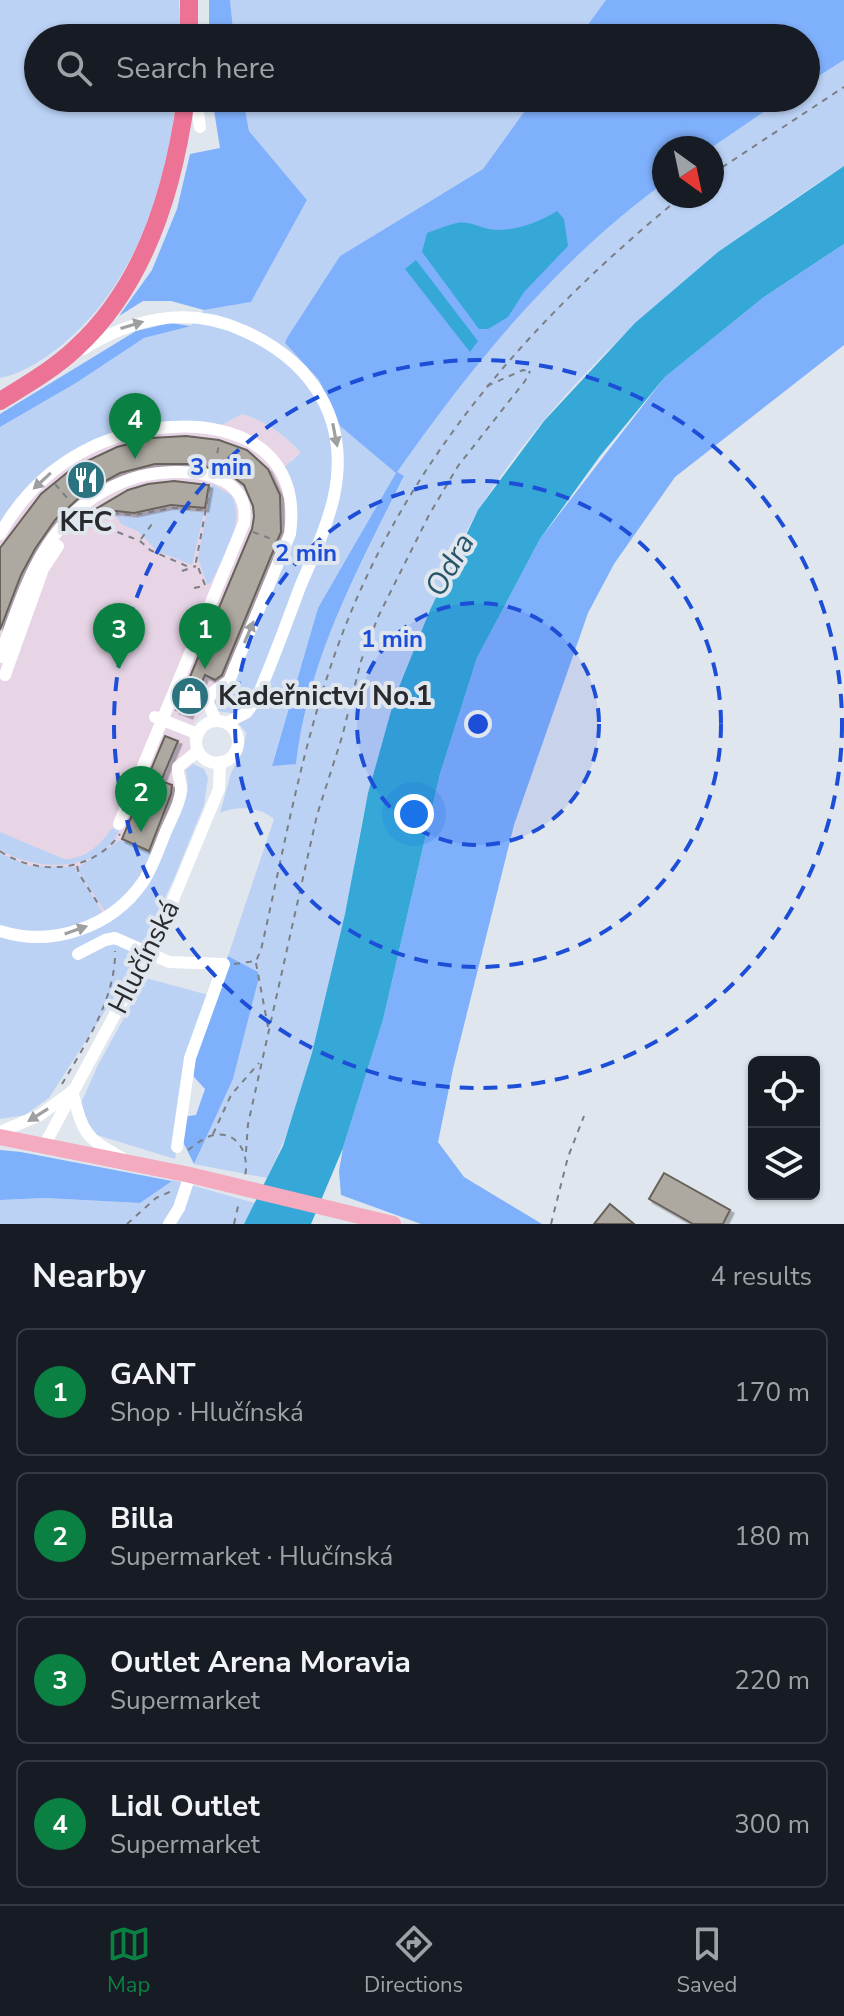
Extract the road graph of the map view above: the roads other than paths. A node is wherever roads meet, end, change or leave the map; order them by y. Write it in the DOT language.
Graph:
graph roads {
  1 [pos="189,0"];
  2 [pos="189,24"];
  3 [pos="183,112"];
  4 [pos="198,112"];
  5 [pos="200,127"];
  6 [pos="63,360"];
  7 [pos="39,375"];
  8 [pos="0,390"];
  9 [pos="0,401"];
  10 [pos="0,534"];
  11 [pos="58,546"];
  12 [pos="0,657"];
  13 [pos="5,675"];
  14 [pos="160,719"];
  15 [pos="221,722"];
  16 [pos="198,734"];
  17 [pos="198,751"];
  18 [pos="220,762"];
  19 [pos="119,824"];
  20 [pos="0,931"];
  21 [pos="78,954"];
  22 [pos="148,954"];
  23 [pos="66,1090"];
  24 [pos="0,1134"];
  25 [pos="45,1144"];
  26 [pos="177,1147"];
  27 [pos="131,1163"];
  28 [pos="188,1182"];
  29 [pos="169,1224"];
  30 [pos="393,1224"];
  1 -- 2 [label="highway"];
  3 -- 6 [label="highway"];
  4 -- 5 [label="street"];
  6 -- 7 [label="highway"];
  6 -- 15 [label="street, one-way"];
  7 -- 8 [label="highway"];
  7 -- 9 [label="highway"];
  15 -- 10 [label="street, one-way"];
  11 -- 13 [label="street"];
  12 -- 14 [label="street"];
  14 -- 16 [label="street"];
  14 -- 19 [label="street"];
  15 -- 16 [label="street"];
  15 -- 18 [label="street, Hlučínská"];
  16 -- 17 [label="street"];
  17 -- 18 [label="street"];
  20 -- 17 [label="street, one-way"];
  18 -- 22 [label="street, Hlučínská"];
  21 -- 22 [label="street"];
  22 -- 23 [label="street, Hlučínská"];
  22 -- 26 [label="street"];
  23 -- 24 [label="street, one-way"];
  23 -- 25 [label="street, Hlučínská"];
  23 -- 27 [label="street"];
  24 -- 25 [label="main road"];
  25 -- 27 [label="main road"];
  27 -- 28 [label="main road"];
  28 -- 29 [label="street"];
  28 -- 30 [label="main road"];
}
